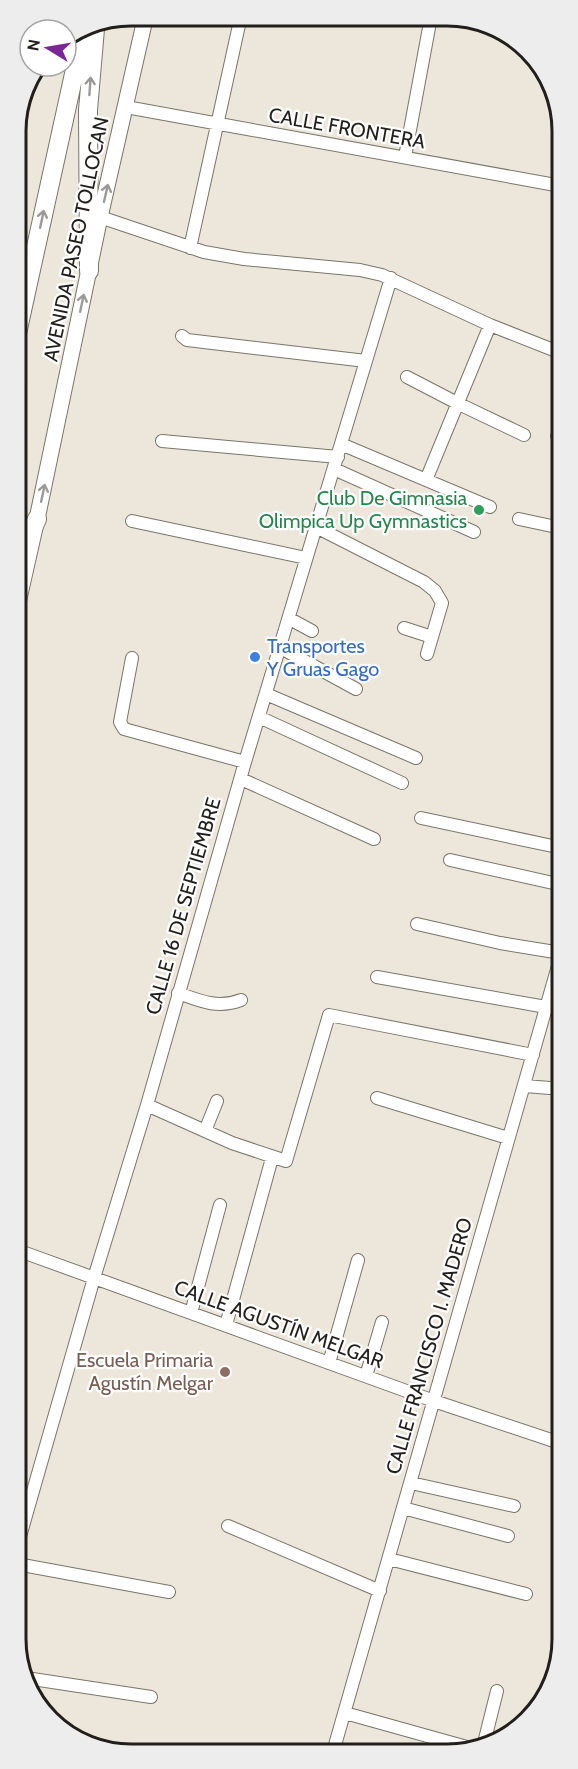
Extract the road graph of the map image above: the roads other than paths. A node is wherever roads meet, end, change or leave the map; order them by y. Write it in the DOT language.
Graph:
graph roads {
  1 [pos="144,26"];
  2 [pos="239,26"];
  3 [pos="429,26"];
  4 [pos="95,32"];
  5 [pos="81,39"];
  6 [pos="126,107"];
  7 [pos="218,125"];
  8 [pos="405,158"];
  9 [pos="552,184"];
  10 [pos="100,218"];
  11 [pos="190,248"];
  12 [pos="89,271"];
  13 [pos="392,278"];
  14 [pos="26,292"];
  15 [pos="490,325"];
  16 [pos="182,336"];
  17 [pos="552,349"];
  18 [pos="366,361"];
  19 [pos="407,377"];
  20 [pos="459,404"];
  21 [pos="524,435"];
  22 [pos="162,441"];
  23 [pos="341,444"];
  24 [pos="336,463"];
  25 [pos="426,480"];
  26 [pos="490,507"];
  27 [pos="37,519"];
  28 [pos="519,519"];
  29 [pos="132,521"];
  30 [pos="552,526"];
  31 [pos="316,527"];
  32 [pos="474,532"];
  33 [pos="26,544"];
  34 [pos="306,558"];
  35 [pos="26,568"];
  36 [pos="290,620"];
  37 [pos="404,628"];
  38 [pos="312,631"];
  39 [pos="432,637"];
  40 [pos="281,648"];
  41 [pos="427,654"];
  42 [pos="132,658"];
  43 [pos="356,689"];
  44 [pos="266,694"];
  45 [pos="259,717"];
  46 [pos="416,758"];
  47 [pos="245,762"];
  48 [pos="241,779"];
  49 [pos="402,783"];
  50 [pos="421,818"];
  51 [pos="374,838"];
  52 [pos="552,846"];
  53 [pos="450,860"];
  54 [pos="552,883"];
  55 [pos="417,924"];
  56 [pos="552,951"];
  57 [pos="378,977"];
  58 [pos="552,986"];
  59 [pos="178,993"];
  60 [pos="241,1000"];
  61 [pos="546,1007"];
  62 [pos="533,1055"];
  63 [pos="525,1086"];
  64 [pos="552,1088"];
  65 [pos="377,1098"];
  66 [pos="217,1101"];
  67 [pos="147,1105"];
  68 [pos="205,1131"];
  69 [pos="508,1138"];
  70 [pos="273,1158"];
  71 [pos="220,1205"];
  72 [pos="26,1253"];
  73 [pos="358,1260"];
  74 [pos="94,1278"];
  75 [pos="191,1313"];
  76 [pos="382,1322"];
  77 [pos="226,1325"];
  78 [pos="329,1363"];
  79 [pos="366,1376"];
  80 [pos="434,1401"];
  81 [pos="552,1441"];
  82 [pos="411,1483"];
  83 [pos="514,1506"];
  84 [pos="403,1508"];
  85 [pos="26,1516"];
  86 [pos="228,1526"];
  87 [pos="508,1536"];
  88 [pos="389,1559"];
  89 [pos="26,1566"];
  90 [pos="380,1591"];
  91 [pos="169,1592"];
  92 [pos="526,1594"];
  93 [pos="34,1679"];
  94 [pos="497,1691"];
  95 [pos="151,1697"];
  96 [pos="345,1713"];
  97 [pos="486,1736"];
  98 [pos="453,1743"];
  99 [pos="335,1744"];
  1 -- 6 [label="main road, AVENIDA PASEO TOLLOCAN"];
  2 -- 7 [label="street"];
  3 -- 8 [label="street"];
  12 -- 4 [label="highway, one-way"];
  14 -- 5 [label="highway, one-way"];
  6 -- 7 [label="street, CALLE FRONTERA"];
  10 -- 6 [label="main road, AVENIDA PASEO TOLLOCAN, one-way"];
  7 -- 8 [label="street, CALLE FRONTERA"];
  7 -- 11 [label="street"];
  8 -- 9 [label="street, CALLE FRONTERA"];
  10 -- 11 [label="street"];
  10 -- 12 [label="main road, AVENIDA PASEO TOLLOCAN"];
  11 -- 13 [label="street"];
  27 -- 12 [label="main road, AVENIDA PASEO TOLLOCAN, one-way"];
  13 -- 15 [label="street"];
  13 -- 18 [label="street, CALLE 16 DE SEPTIEMBRE"];
  15 -- 17 [label="street"];
  15 -- 20 [label="street"];
  16 -- 18 [label="street"];
  18 -- 23 [label="street, CALLE 16 DE SEPTIEMBRE"];
  19 -- 20 [label="street"];
  20 -- 21 [label="street"];
  20 -- 25 [label="street"];
  22 -- 24 [label="street"];
  23 -- 24 [label="street, CALLE 16 DE SEPTIEMBRE"];
  23 -- 25 [label="street"];
  24 -- 31 [label="street, CALLE 16 DE SEPTIEMBRE"];
  24 -- 32 [label="street"];
  25 -- 26 [label="street"];
  27 -- 33 [label="highway"];
  27 -- 35 [label="main road, AVENIDA PASEO TOLLOCAN"];
  28 -- 30 [label="street"];
  29 -- 34 [label="street"];
  31 -- 34 [label="street, CALLE 16 DE SEPTIEMBRE"];
  31 -- 39 [label="street"];
  34 -- 36 [label="street, CALLE 16 DE SEPTIEMBRE"];
  36 -- 38 [label="street"];
  36 -- 40 [label="street, CALLE 16 DE SEPTIEMBRE"];
  37 -- 39 [label="street"];
  39 -- 41 [label="street"];
  40 -- 43 [label="street"];
  40 -- 44 [label="street, CALLE 16 DE SEPTIEMBRE"];
  42 -- 47 [label="street"];
  44 -- 45 [label="street, CALLE 16 DE SEPTIEMBRE"];
  44 -- 46 [label="street"];
  45 -- 47 [label="street, CALLE 16 DE SEPTIEMBRE"];
  45 -- 49 [label="street"];
  47 -- 48 [label="street, CALLE 16 DE SEPTIEMBRE"];
  48 -- 51 [label="street"];
  48 -- 59 [label="street, CALLE 16 DE SEPTIEMBRE"];
  50 -- 52 [label="street"];
  53 -- 54 [label="street"];
  55 -- 56 [label="street"];
  57 -- 61 [label="street"];
  58 -- 61 [label="street, CALLE FRANCISCO I. MADERO"];
  59 -- 60 [label="street"];
  59 -- 67 [label="street, CALLE 16 DE SEPTIEMBRE"];
  61 -- 62 [label="street, CALLE FRANCISCO I. MADERO"];
  62 -- 63 [label="street, CALLE FRANCISCO I. MADERO"];
  62 -- 70 [label="street"];
  63 -- 64 [label="street"];
  63 -- 69 [label="street, CALLE FRANCISCO I. MADERO"];
  65 -- 69 [label="street"];
  66 -- 68 [label="street"];
  67 -- 68 [label="street"];
  67 -- 74 [label="street, CALLE 16 DE SEPTIEMBRE"];
  68 -- 70 [label="street"];
  69 -- 80 [label="street, CALLE FRANCISCO I. MADERO"];
  70 -- 77 [label="street"];
  71 -- 75 [label="street"];
  72 -- 74 [label="street, CALLE AGUSTÍN MELGAR"];
  73 -- 78 [label="street"];
  74 -- 75 [label="street, CALLE AGUSTÍN MELGAR"];
  74 -- 85 [label="street, CALLE 16 DE SEPTIEMBRE"];
  75 -- 77 [label="street, CALLE AGUSTÍN MELGAR"];
  76 -- 79 [label="street"];
  77 -- 78 [label="street, CALLE AGUSTÍN MELGAR"];
  78 -- 79 [label="street, CALLE AGUSTÍN MELGAR"];
  79 -- 80 [label="street, CALLE AGUSTÍN MELGAR"];
  80 -- 81 [label="street, CALLE AGUSTÍN MELGAR"];
  80 -- 82 [label="street, CALLE FRANCISCO I. MADERO"];
  82 -- 83 [label="street"];
  82 -- 84 [label="street, CALLE FRANCISCO I. MADERO"];
  84 -- 87 [label="street"];
  84 -- 88 [label="street, CALLE FRANCISCO I. MADERO"];
  86 -- 90 [label="street"];
  88 -- 90 [label="street, CALLE FRANCISCO I. MADERO"];
  88 -- 92 [label="street"];
  89 -- 91 [label="street"];
  90 -- 96 [label="street, CALLE FRANCISCO I. MADERO"];
  93 -- 95 [label="street"];
  94 -- 97 [label="street"];
  96 -- 98 [label="street"];
  96 -- 99 [label="street, CALLE FRANCISCO I. MADERO"];
}
